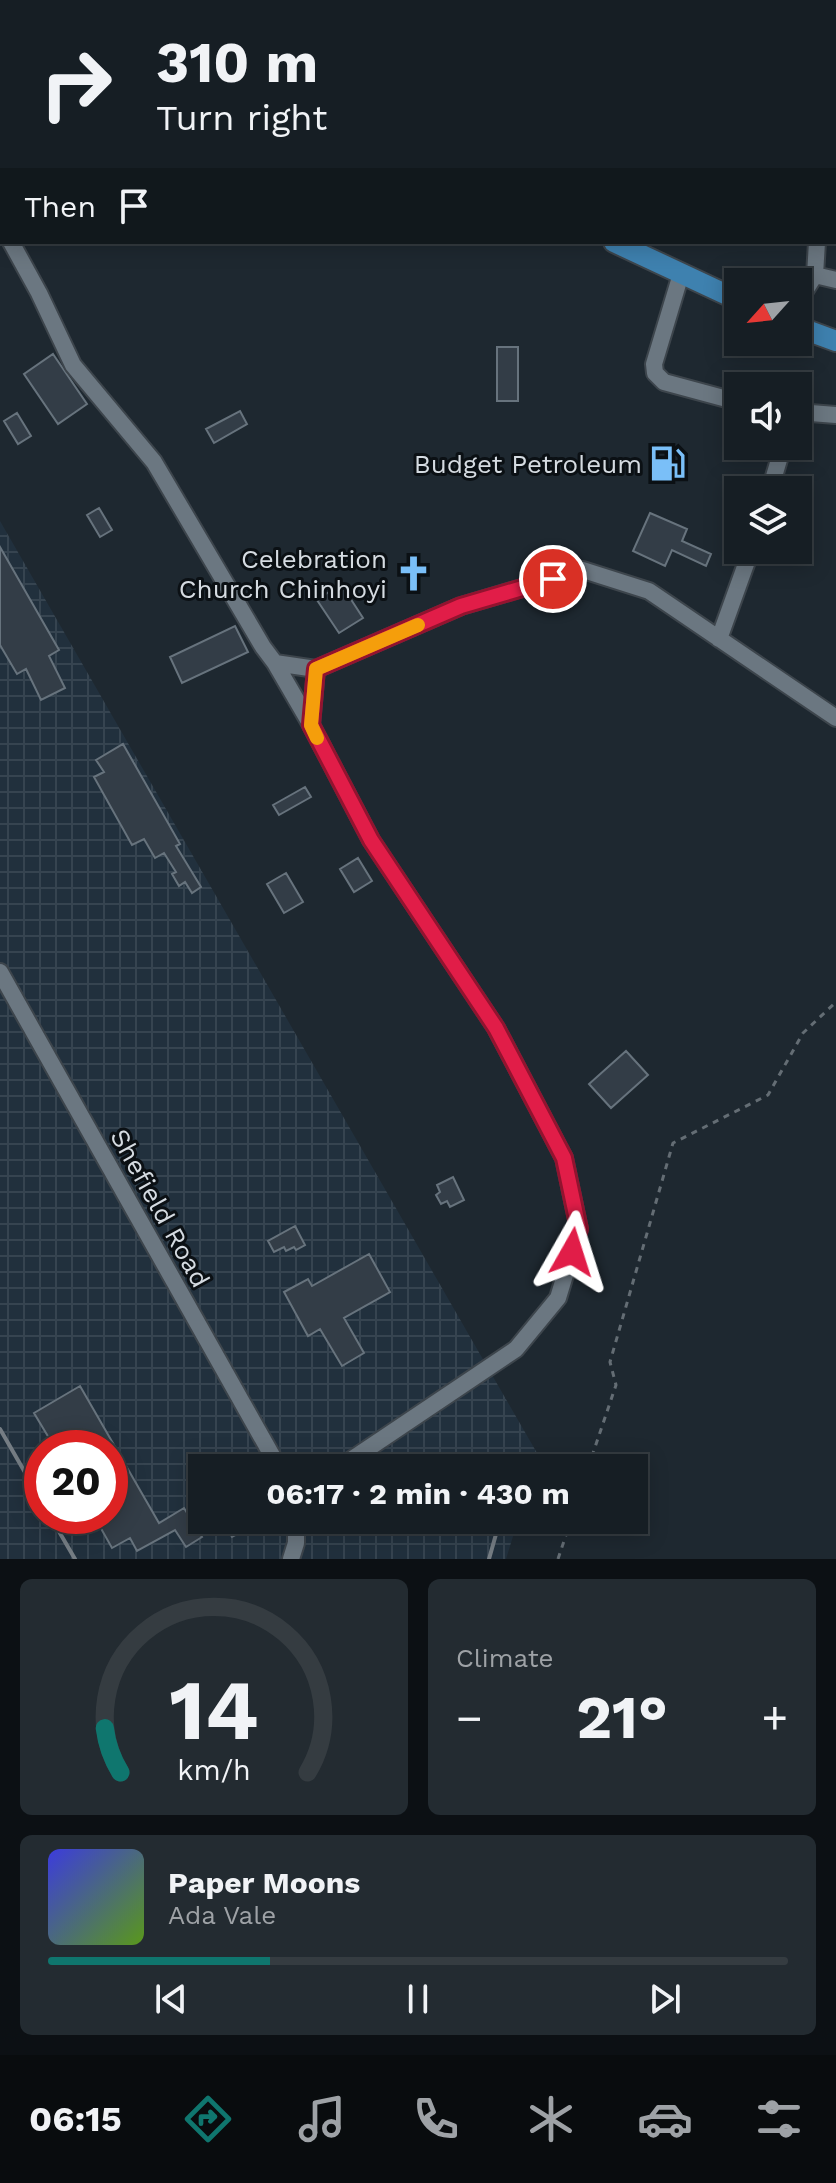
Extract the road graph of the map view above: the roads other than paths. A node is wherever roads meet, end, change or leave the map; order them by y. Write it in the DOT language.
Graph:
graph roads {
  1 [pos="12,244"];
  2 [pos="618,244"];
  3 [pos="817,244"];
  4 [pos="681,274"];
  5 [pos="815,275"];
  6 [pos="812,280"];
  7 [pos="836,280"];
  8 [pos="724,294"];
  9 [pos="812,332"];
  10 [pos="836,341"];
  11 [pos="724,398"];
  12 [pos="812,413"];
  13 [pos="836,415"];
  14 [pos="746,564"];
  15 [pos="719,639"];
  16 [pos="275,663"];
  17 [pos="316,669"];
  18 [pos="836,718"];
  19 [pos="311,725"];
  20 [pos="0,972"];
  21 [pos="271,1454"];
  22 [pos="360,1454"];
  23 [pos="296,1534"];
  24 [pos="291,1559"];
  1 -- 16 [label="street"];
  2 -- 4 [label="main road"];
  3 -- 5 [label="street"];
  4 -- 8 [label="main road"];
  4 -- 11 [label="street"];
  5 -- 6 [label="street"];
  5 -- 7 [label="street"];
  9 -- 10 [label="main road"];
  12 -- 13 [label="street"];
  14 -- 15 [label="street"];
  15 -- 17 [label="street"];
  15 -- 18 [label="street"];
  16 -- 17 [label="street"];
  16 -- 19 [label="street"];
  17 -- 19 [label="street"];
  19 -- 22 [label="street"];
  20 -- 21 [label="street, Shefield Road"];
  23 -- 24 [label="street"];
}
